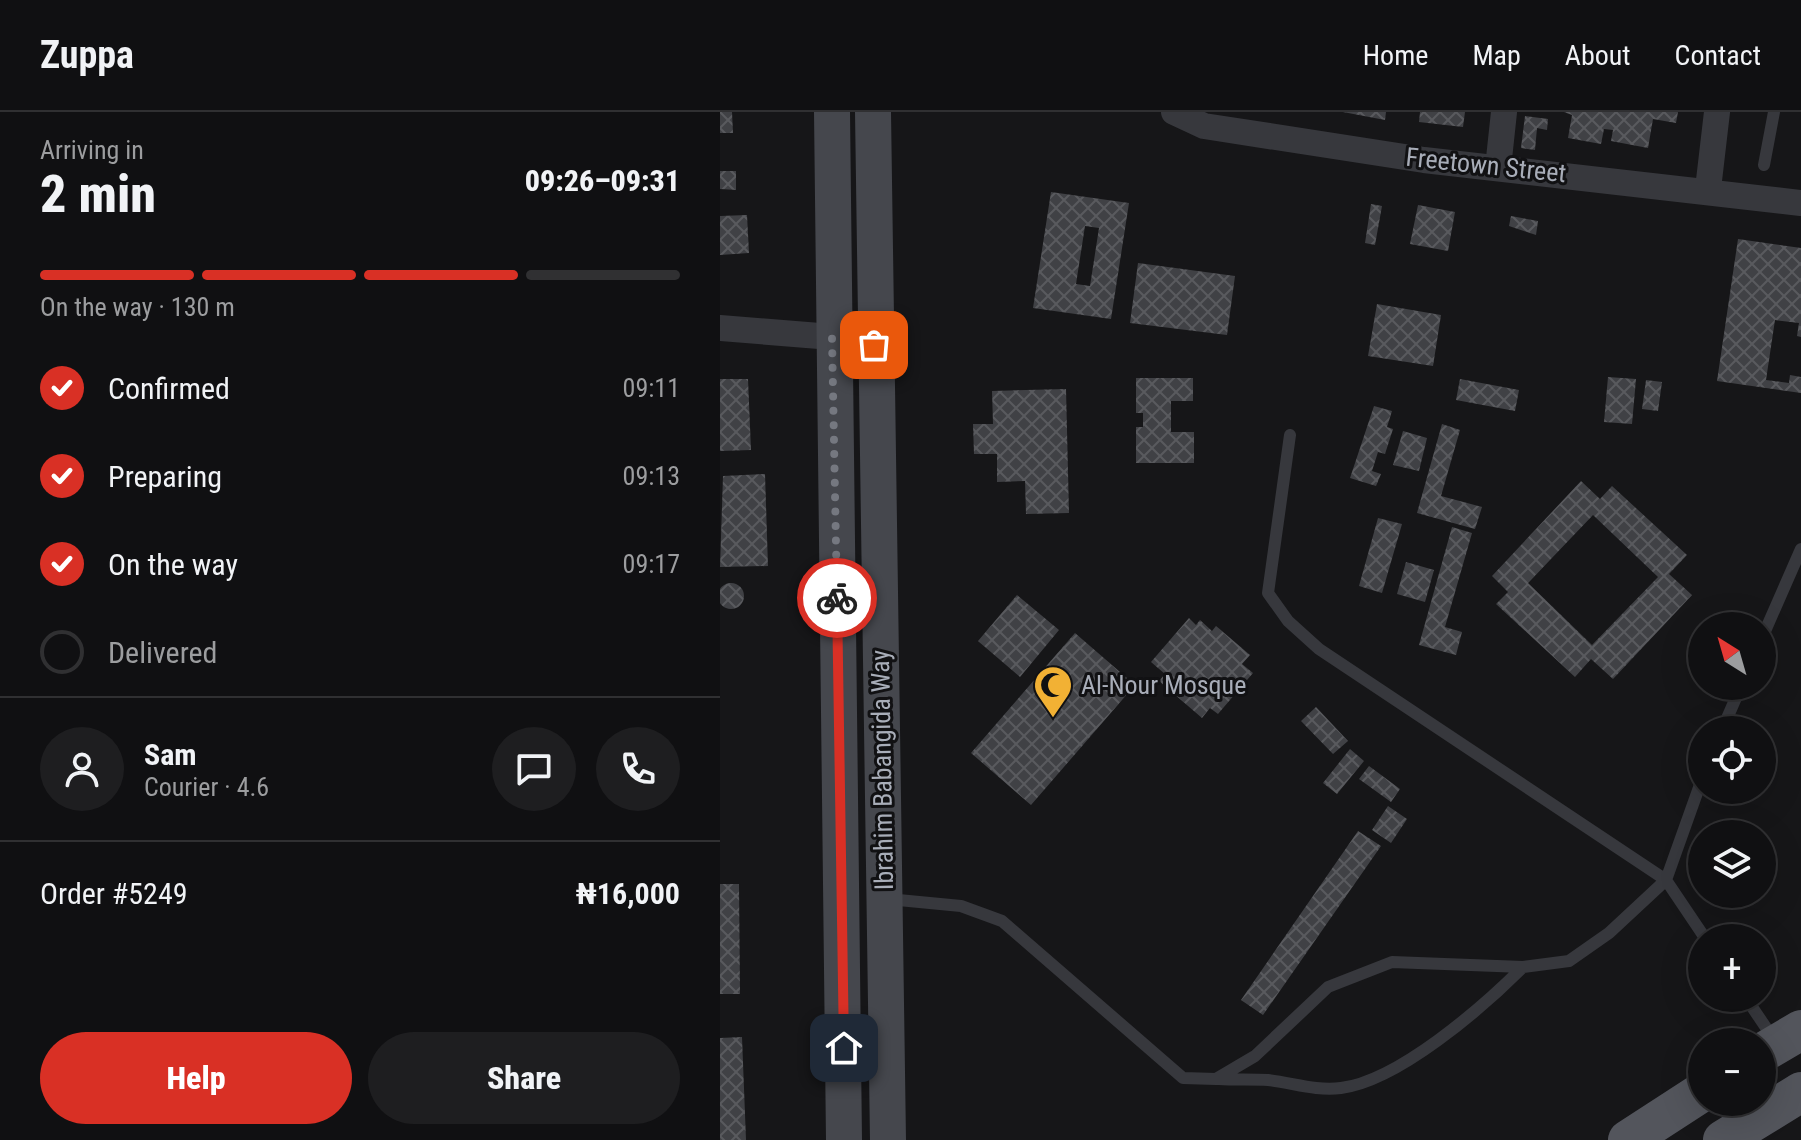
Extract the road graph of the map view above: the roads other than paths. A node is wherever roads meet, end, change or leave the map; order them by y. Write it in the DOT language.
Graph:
graph roads {
  1 [pos="832,112"];
  2 [pos="873,112"];
  3 [pos="1174,112"];
  4 [pos="1504,112"];
  5 [pos="1717,112"];
  6 [pos="1774,112"];
  7 [pos="1764,165"];
  8 [pos="1498,168"];
  9 [pos="1708,189"];
  10 [pos="1801,203"];
  11 [pos="720,328"];
  12 [pos="832,337"];
  13 [pos="874,345"];
  14 [pos="1290,435"];
  15 [pos="1801,549"];
  16 [pos="1773,612"];
  17 [pos="1693,804"];
  18 [pos="1666,880"];
  19 [pos="885,898"];
  20 [pos="1696,924"];
  21 [pos="1523,967"];
  22 [pos="1757,1012"];
  23 [pos="1780,1042"];
  24 [pos="1216,1079"];
  25 [pos="1801,1092"];
  26 [pos="1688,1101"];
  27 [pos="844,1140"];
  28 [pos="888,1140"];
  29 [pos="1628,1140"];
  30 [pos="1723,1140"];
  1 -- 12 [label="main road, Ibrahim Babangida Way"];
  2 -- 13 [label="main road, Ibrahim Babangida Way"];
  3 -- 8 [label="street, Freetown Street"];
  4 -- 8 [label="street"];
  5 -- 9 [label="street"];
  6 -- 7 [label="lane"];
  8 -- 9 [label="street, Freetown Street"];
  9 -- 10 [label="street, Freetown Street"];
  11 -- 12 [label="street"];
  12 -- 13 [label="street"];
  12 -- 27 [label="main road, Ibrahim Babangida Way"];
  13 -- 19 [label="main road, Ibrahim Babangida Way"];
  14 -- 18 [label="lane"];
  15 -- 16 [label="lane"];
  17 -- 18 [label="lane"];
  18 -- 20 [label="lane"];
  18 -- 21 [label="lane"];
  19 -- 24 [label="lane"];
  19 -- 28 [label="main road, Ibrahim Babangida Way"];
  21 -- 24 [label="lane"];
  21 -- 24 [label="lane"];
  22 -- 23 [label="lane"];
  25 -- 30 [label="main road"];
  26 -- 29 [label="main road"];
}
